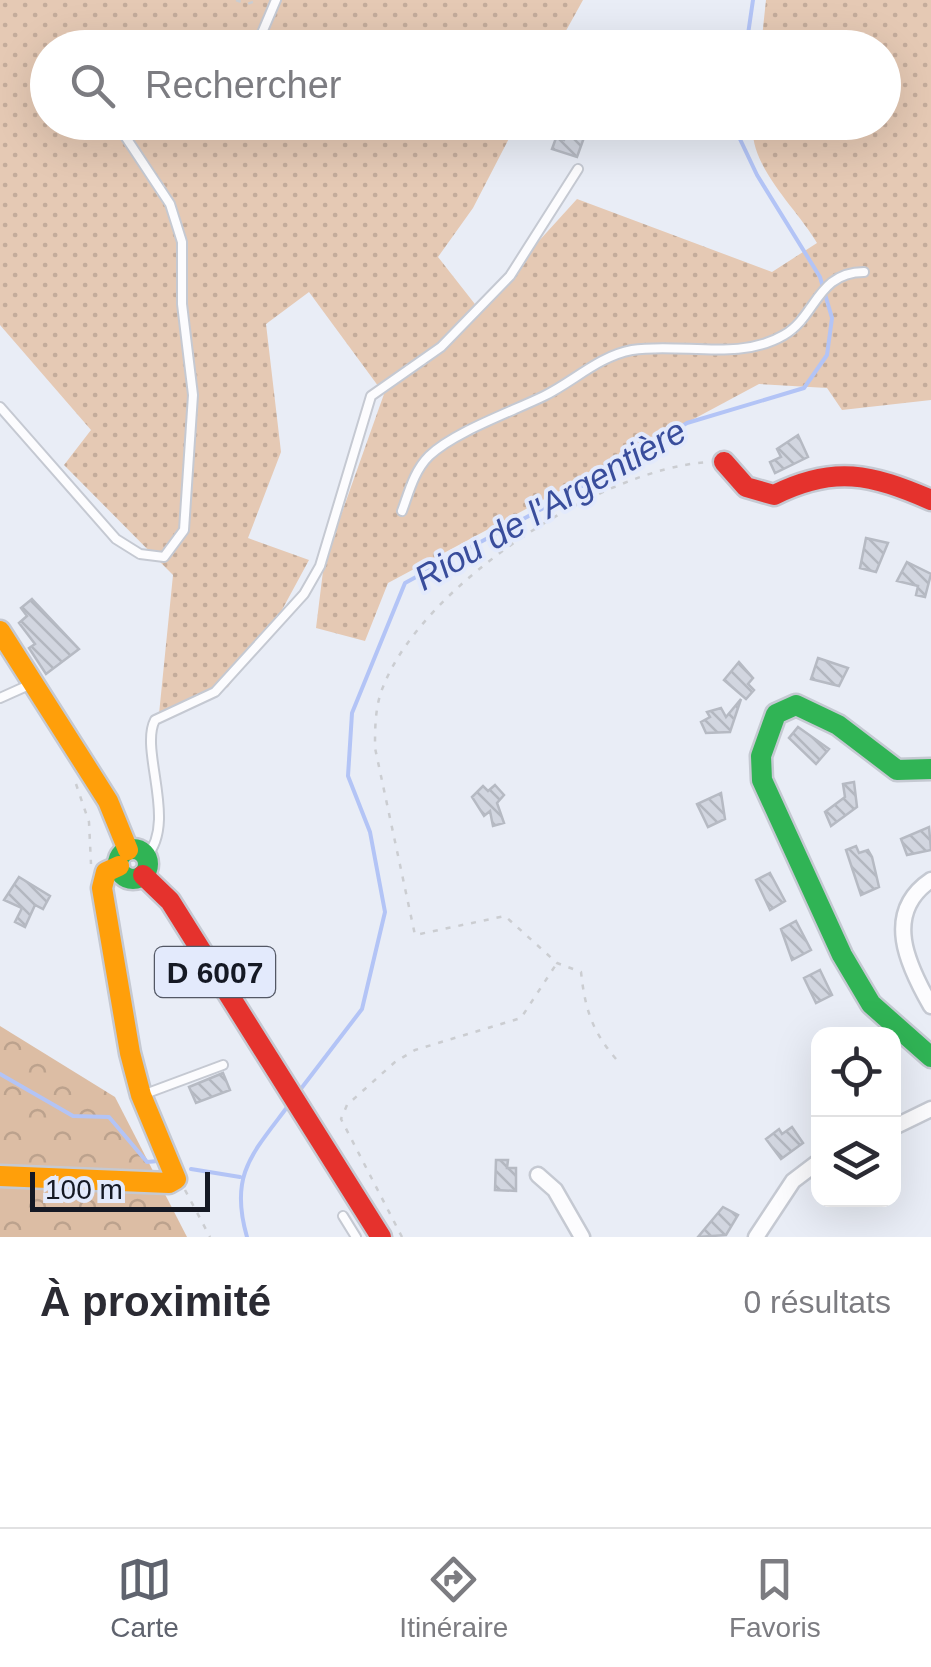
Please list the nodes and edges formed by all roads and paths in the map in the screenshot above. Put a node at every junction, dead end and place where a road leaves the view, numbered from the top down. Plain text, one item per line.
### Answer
1 (236, 0) edge
2 (258, 0) edge
3 (276, 0) edge
4 (263, 30) edge
5 (128, 140) edge
6 (578, 169) dead end
7 (864, 272) dead end
8 (0, 407) edge
9 (724, 462) joint
10 (931, 500) edge
11 (402, 511) dead end
12 (0, 631) edge
13 (33, 683) junction
14 (0, 698) edge
15 (931, 769) edge
16 (134, 862) junction
17 (931, 880) edge
18 (558, 963) junction
19 (931, 1006) edge
20 (931, 1056) edge
21 (616, 1059) dead end
22 (223, 1065) dead end
23 (141, 1095) junction
24 (931, 1109) edge
25 (901, 1124) edge
26 (811, 1167) edge
27 (538, 1175) dead end
28 (0, 1176) edge
29 (176, 1179) junction
30 (343, 1216) dead end
31 (210, 1237) edge
32 (356, 1237) edge
33 (381, 1237) edge
34 (402, 1237) edge
35 (582, 1237) edge
36 (756, 1237) edge

1 - 2 path
3 - 4 lane
5 - 8 lane
6 - 16 lane
7 - 11 lane
9 - 10 street
9 - 18 path
12 - 13 street, D 6007
13 - 14 lane
13 - 16 street, D 6007
15 - 20 street
16 - 23 street
16 - 33 street, D 6007
17 - 19 street
18 - 21 path
18 - 34 path
22 - 23 lane
23 - 29 street
24 - 25 street
26 - 36 street
27 - 35 street
28 - 29 street
29 - 31 path
30 - 32 lane

